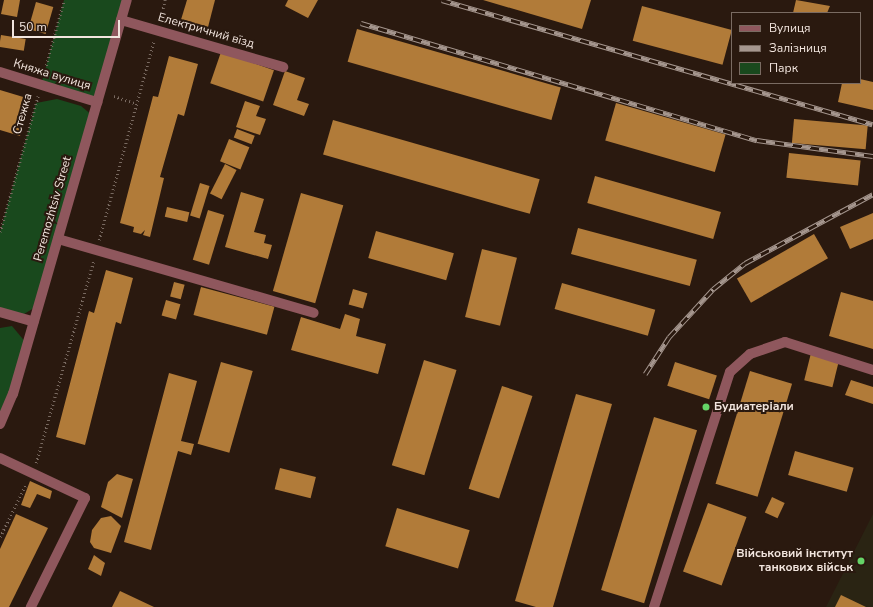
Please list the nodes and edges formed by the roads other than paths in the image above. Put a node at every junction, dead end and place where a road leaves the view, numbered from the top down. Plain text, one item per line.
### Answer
1 (127, 0) edge
2 (121, 20) junction
3 (283, 67) dead end
4 (0, 72) edge
5 (97, 102) junction
6 (58, 239) junction
7 (0, 312) edge
8 (314, 313) dead end
9 (34, 322) junction
10 (873, 370) edge
11 (0, 424) edge
12 (0, 458) edge
13 (31, 607) edge
14 (654, 607) edge

1 - 2 street, Peremozhtsiv Street
2 - 3 street, Електричний вїзд
2 - 5 street, Peremozhtsiv Street
4 - 5 street, Княжа вулиця
5 - 6 street, Peremozhtsiv Street
6 - 8 street
6 - 9 street, Peremozhtsiv Street
7 - 9 street
9 - 11 street, Peremozhtsiv Street
10 - 14 street
12 - 13 street

